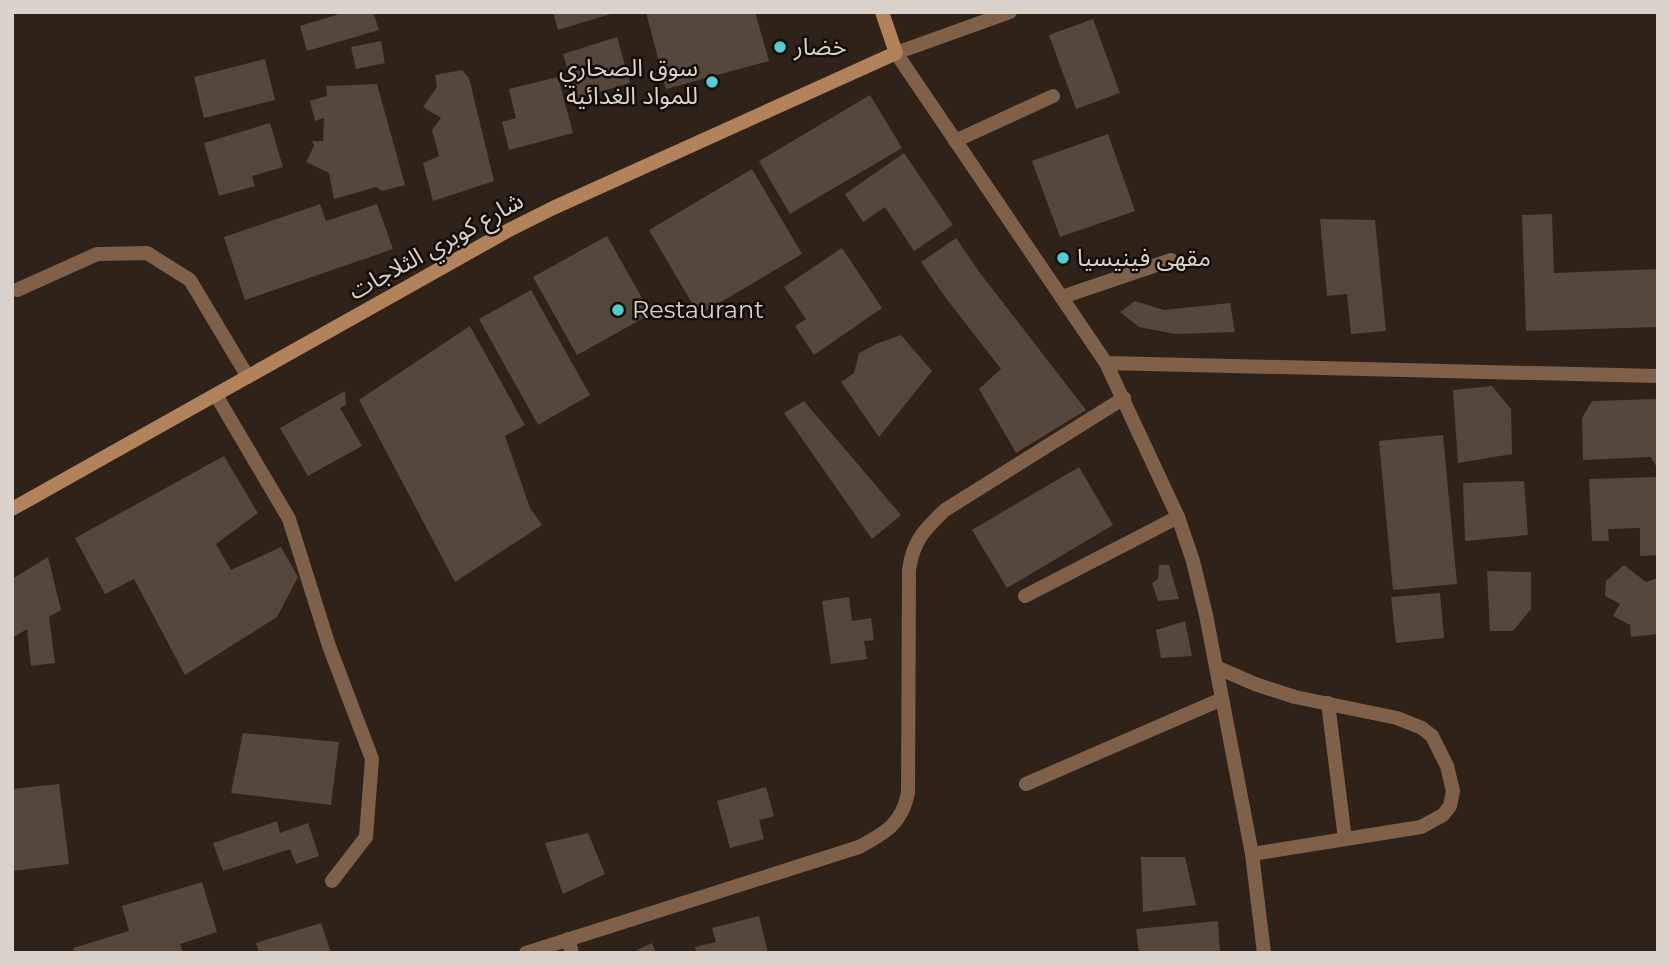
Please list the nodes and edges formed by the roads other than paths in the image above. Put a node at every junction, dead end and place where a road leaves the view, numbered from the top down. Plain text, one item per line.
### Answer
1 (882, 12) edge
2 (1010, 12) edge
3 (896, 53) junction
4 (1054, 96) dead end
5 (956, 141) junction
6 (1171, 260) dead end
7 (17, 290) dead end
8 (1062, 297) junction
9 (1106, 363) junction
10 (1658, 376) edge
11 (248, 377) junction
12 (216, 395) junction
13 (1124, 398) junction
14 (12, 509) edge
15 (1178, 517) junction
16 (1025, 596) dead end
17 (1216, 667) junction
18 (1222, 699) junction
19 (1328, 704) junction
20 (1026, 784) dead end
21 (1345, 839) junction
22 (1252, 854) junction
23 (332, 881) dead end
24 (570, 946) edge
25 (526, 953) edge
26 (1264, 953) edge

1 - 3 main road
2 - 3 street
3 - 5 street
3 - 11 main road, شارع كوبري الثلاجات
4 - 5 street
5 - 8 street
6 - 8 street
7 - 11 street
8 - 9 street
9 - 10 street
9 - 13 street
11 - 12 main road, شارع كوبري الثلاجات
12 - 14 main road, شارع كوبري الثلاجات
12 - 23 street
13 - 15 street
13 - 24 street
15 - 16 street
15 - 17 street
17 - 18 street
17 - 19 street
18 - 20 street
18 - 22 street
19 - 21 street
19 - 21 street
21 - 22 street
22 - 26 street
24 - 25 street

